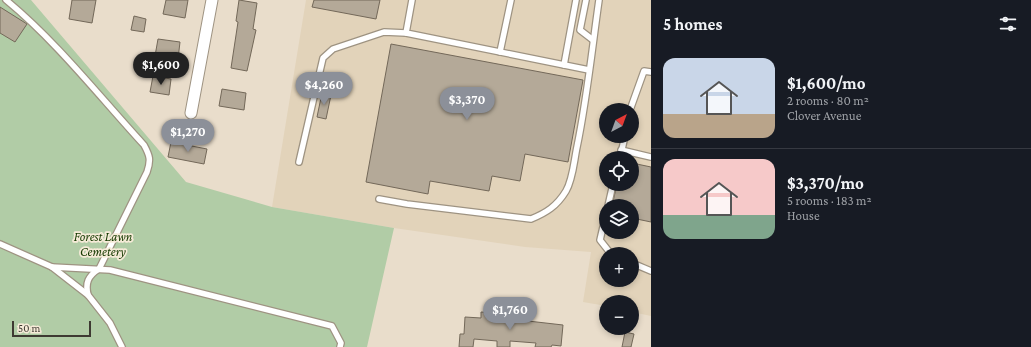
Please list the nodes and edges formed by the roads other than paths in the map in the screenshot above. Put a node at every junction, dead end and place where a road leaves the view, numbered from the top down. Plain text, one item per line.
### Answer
1 (6, 0) edge
2 (212, 0) edge
3 (412, 0) edge
4 (510, 0) edge
5 (576, 0) edge
6 (586, 0) edge
7 (599, 0) edge
8 (406, 33) junction
9 (594, 40) junction
10 (500, 52) junction
11 (564, 65) junction
12 (589, 70) junction
13 (651, 72) edge
14 (633, 103) edge
15 (191, 113) dead end
16 (624, 143) edge
17 (622, 150) joint
18 (651, 156) edge
19 (298, 162) dead end
20 (379, 199) dead end
21 (0, 244) edge
22 (639, 266) edge
23 (52, 267) junction
24 (99, 269) junction
25 (651, 271) edge
26 (88, 295) junction
27 (122, 347) edge
28 (340, 347) edge

1 - 24 lane
2 - 15 street
3 - 8 lane
4 - 10 lane
5 - 11 lane
6 - 9 lane
7 - 9 lane
8 - 10 lane
8 - 19 lane
9 - 12 lane
10 - 11 lane
11 - 12 lane
12 - 20 lane
13 - 14 lane
16 - 17 lane
17 - 18 lane
21 - 23 lane
22 - 25 lane
23 - 24 lane
23 - 26 lane
24 - 26 lane
24 - 28 lane
26 - 27 lane

